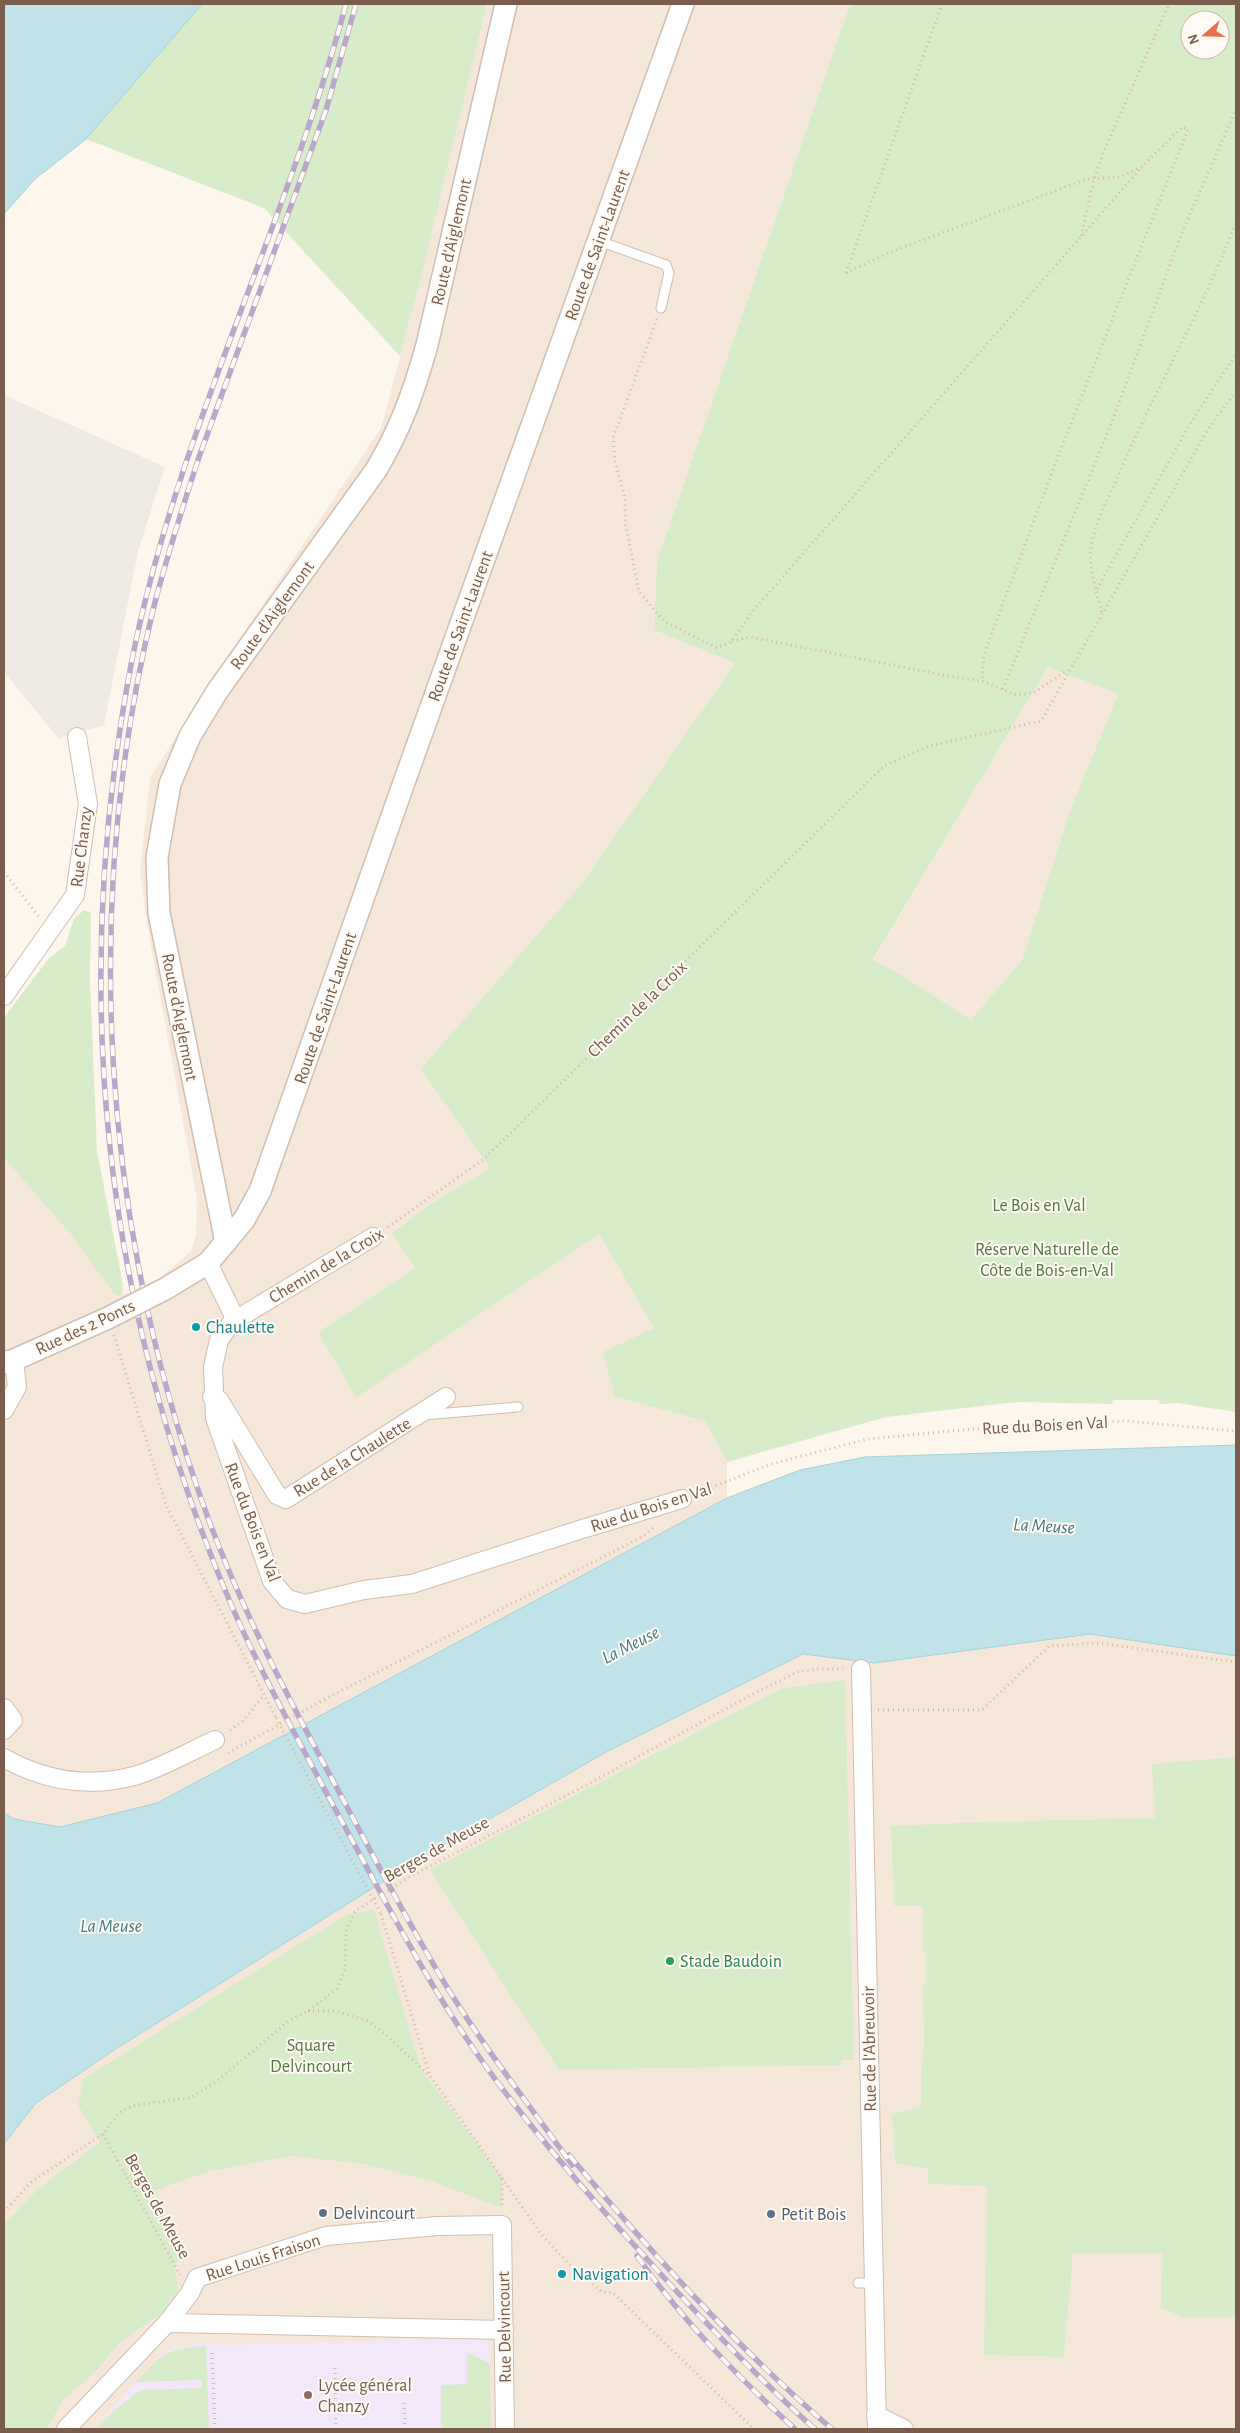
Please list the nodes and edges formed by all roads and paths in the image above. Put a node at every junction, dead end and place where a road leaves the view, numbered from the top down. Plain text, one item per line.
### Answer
1 (506, 4) edge
2 (683, 4) edge
3 (942, 4) edge
4 (1169, 4) edge
5 (1236, 109) edge
6 (1142, 167) junction
7 (1094, 178) junction
8 (1236, 222) edge
9 (1080, 237) junction
10 (598, 241) junction
11 (661, 308) joint
12 (1236, 354) edge
13 (1236, 391) edge
14 (1096, 590) junction
15 (1102, 613) junction
16 (731, 642) junction
17 (1072, 666) junction
18 (982, 680) junction
19 (1003, 689) junction
20 (77, 737) dead end
21 (4, 872) edge
22 (51, 932) junction
23 (4, 996) edge
24 (372, 1237) joint
25 (226, 1242) junction
26 (208, 1263) junction
27 (108, 1318) junction
28 (235, 1318) junction
29 (9, 1362) edge
30 (212, 1397) junction
31 (446, 1397) dead end
32 (518, 1407) dead end
33 (4, 1410) edge
34 (417, 1416) junction
35 (1236, 1431) edge
36 (682, 1499) joint
37 (657, 1525) dead end
38 (1236, 1662) edge
39 (862, 1670) joint
40 (264, 1695) junction
41 (4, 1708) edge
42 (862, 1710) junction
43 (4, 1730) edge
44 (218, 1748) junction
45 (4, 1758) edge
46 (308, 2012) junction
47 (430, 2076) junction
48 (103, 2134) junction
49 (502, 2178) junction
50 (4, 2212) edge
51 (502, 2225) junction
52 (190, 2293) junction
53 (167, 2323) junction
54 (504, 2330) junction
55 (212, 2353) dead end
56 (335, 2368) dead end
57 (404, 2403) dead end
58 (876, 2422) edge
59 (66, 2429) edge
60 (215, 2429) edge
61 (336, 2429) edge
62 (405, 2429) edge
63 (505, 2429) edge
64 (754, 2429) edge
65 (904, 2429) edge

1 - 25 street, Route d'Aiglemont
2 - 10 street, Route de Saint-Laurent
3 - 7 path
4 - 7 path
5 - 19 path
6 - 7 path
6 - 9 path
6 - 18 path
7 - 9 path
8 - 14 path
9 - 16 path
10 - 11 lane
10 - 25 street, Route de Saint-Laurent
11 - 16 path
12 - 14 path
13 - 15 path
14 - 15 path
15 - 17 path
16 - 18 path
17 - 19 path
17 - 24 path, Chemin de la Croix
18 - 19 path
20 - 22 street, Rue Chanzy
21 - 22 path
22 - 23 street, Rue Chanzy
24 - 28 street, Chemin de la Croix
25 - 26 street, Route de Saint-Laurent
26 - 27 street, Rue des 2 Ponts, bridge
26 - 28 street
27 - 29 street, Rue des 2 Ponts
27 - 40 path
28 - 30 street
29 - 33 street
30 - 34 street, Rue de la Chaulette
30 - 36 street, Rue du Bois en Val
31 - 34 street, Rue de la Chaulette
32 - 34 lane
35 - 36 path, Rue du Bois en Val
37 - 44 path
38 - 42 path
39 - 42 street, Rue de l'Abreuvoir
39 - 46 path, Berges de Meuse
40 - 44 path
40 - 47 path, bridge
41 - 43 street
42 - 58 street, Rue de l'Abreuvoir
44 - 45 street
46 - 47 path
46 - 48 path, Berges de Meuse
47 - 49 path
48 - 50 path, Berges de Meuse
48 - 52 path, Berges de Meuse
49 - 51 path
49 - 64 path
51 - 52 street, Rue Louis Fraison
51 - 54 street, Rue Delvincourt
52 - 53 street, Rue Louis Fraison
53 - 54 street
53 - 59 street, Rue Louis Fraison
54 - 63 street, Rue Delvincourt
55 - 60 path
56 - 61 path
57 - 62 path
58 - 65 street

